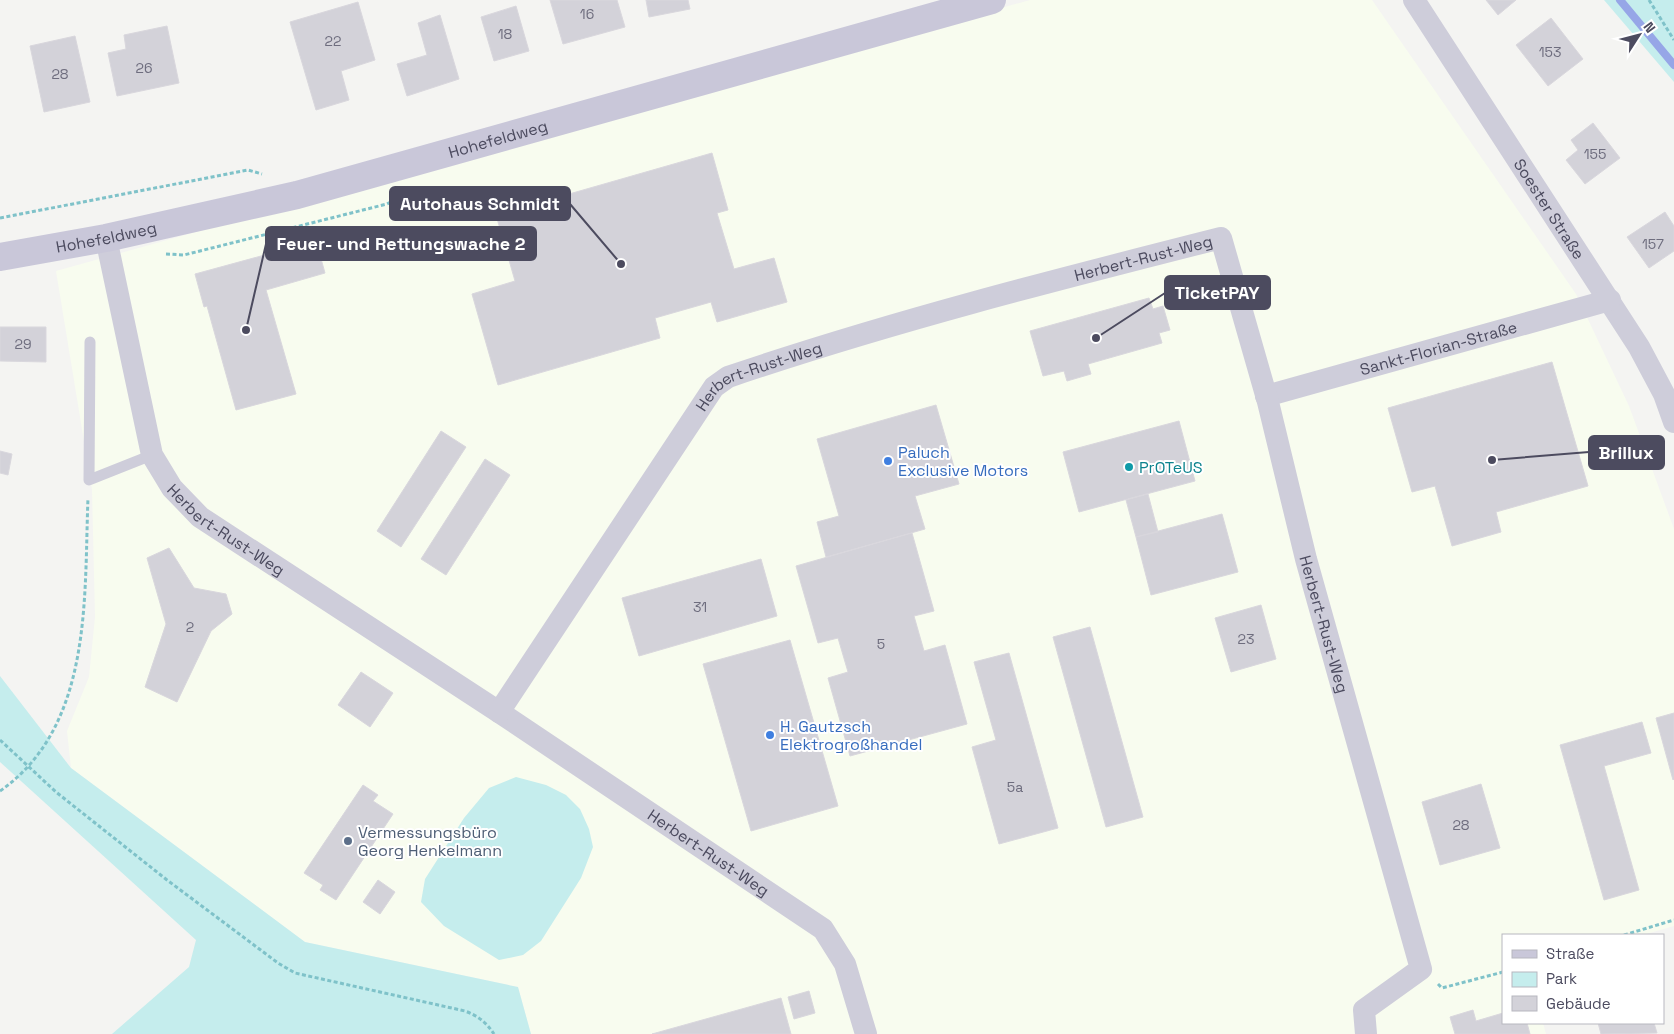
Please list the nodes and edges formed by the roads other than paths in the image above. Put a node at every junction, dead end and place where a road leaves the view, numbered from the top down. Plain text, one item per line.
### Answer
1 (992, 0) edge
2 (1414, 0) edge
3 (106, 238) junction
4 (0, 257) edge
5 (1610, 300) junction
6 (90, 342) dead end
7 (1266, 396) junction
8 (1674, 422) edge
9 (152, 455) junction
10 (499, 712) junction
11 (866, 1034) edge
12 (1366, 1034) edge

1 - 3 main road, Hohefeldweg
2 - 5 street, Soester Straße
3 - 4 main road, Hohefeldweg
3 - 9 street, Herbert-Rust-Weg
5 - 7 street, Sankt-Florian-Straße
5 - 8 street, Soester Straße
6 - 9 lane
7 - 10 street, Herbert-Rust-Weg
7 - 12 street, Herbert-Rust-Weg
9 - 10 street, Herbert-Rust-Weg
10 - 11 street, Herbert-Rust-Weg

